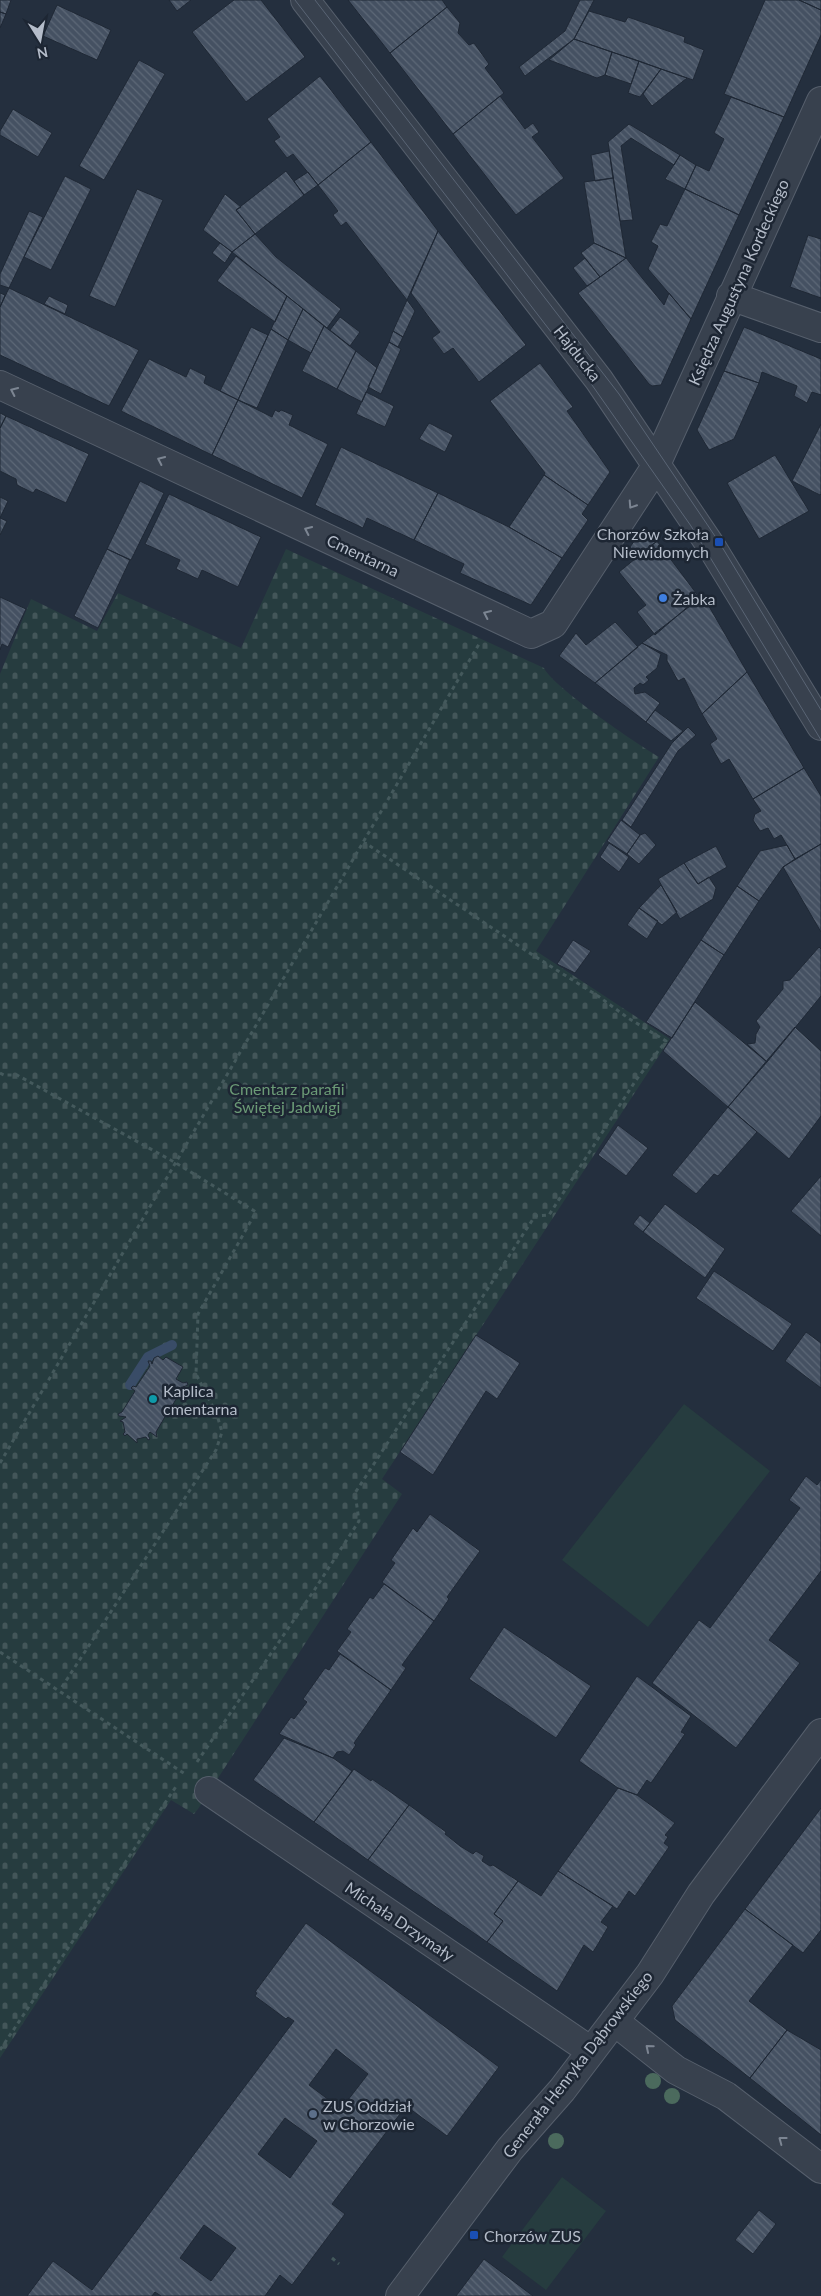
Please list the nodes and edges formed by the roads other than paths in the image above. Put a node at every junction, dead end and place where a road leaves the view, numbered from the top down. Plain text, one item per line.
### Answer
1 (305, 0) edge
2 (821, 101) edge
3 (731, 296) junction
4 (821, 328) edge
5 (0, 385) edge
6 (656, 463) junction
7 (821, 726) edge
8 (821, 1733) edge
9 (198, 1784) road end
10 (614, 2020) junction
11 (591, 2051) junction
12 (821, 2169) edge
13 (400, 2296) edge

1 - 6 street, Hajducka
2 - 3 street, Księdza Augustyna Kordeckiego
3 - 4 street
3 - 6 street, Księdza Augustyna Kordeckiego
6 -> 5 street, Cmentarna
6 - 7 street, Hajducka
8 - 10 street, Generała Henryka Dąbrowskiego
9 - 11 street, Michała Drzymały
10 - 11 street, Generała Henryka Dąbrowskiego
12 -> 10 street
11 - 13 street, Generała Henryka Dąbrowskiego

